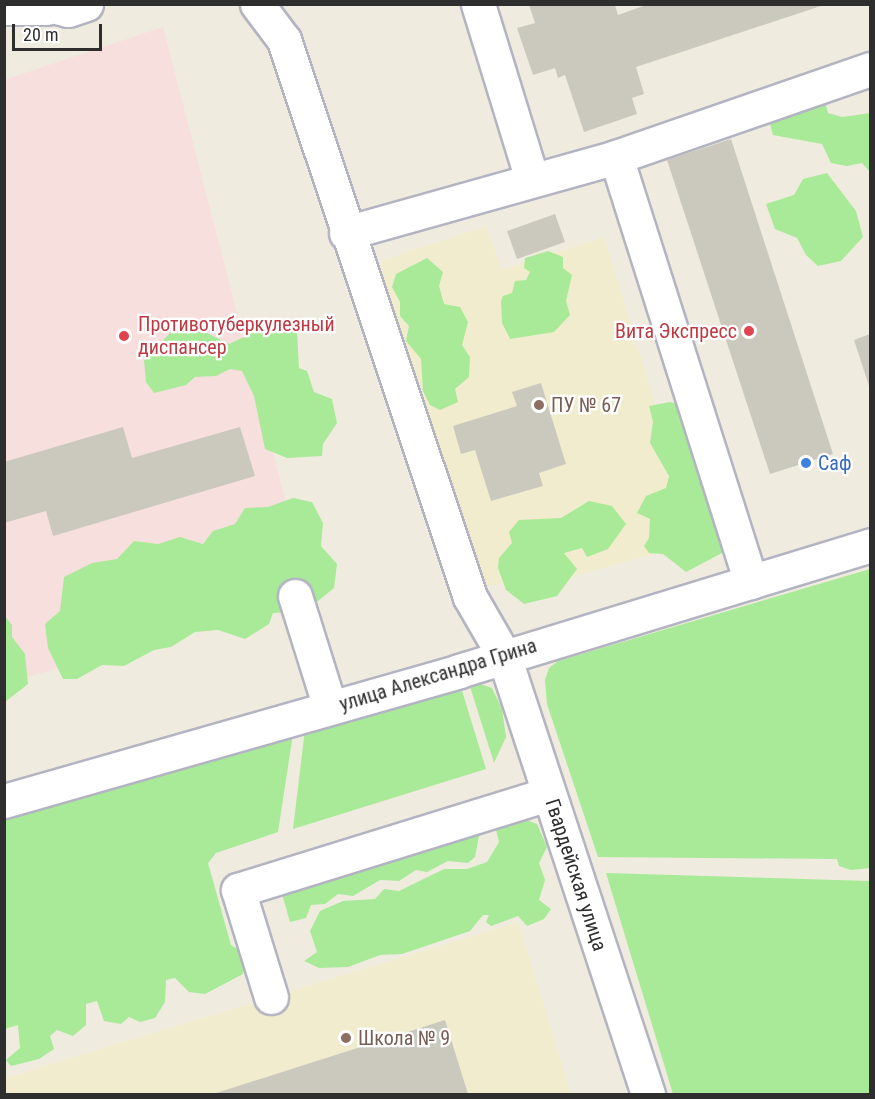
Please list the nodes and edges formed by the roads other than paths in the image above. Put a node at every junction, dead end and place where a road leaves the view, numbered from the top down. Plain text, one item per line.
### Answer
1 (86, 4) edge
2 (257, 4) edge
3 (478, 4) edge
4 (45, 6) edge
5 (4, 8) edge
6 (870, 69) edge
7 (616, 157) junction
8 (532, 180) junction
9 (346, 233) junction
10 (870, 545) edge
11 (751, 582) junction
12 (295, 596) dead end
13 (504, 656) junction
14 (330, 708) junction
15 (549, 794) junction
16 (4, 801) edge
17 (271, 997) dead end
18 (648, 1095) edge

1 - 4 street
2 - 9 street, Гвардейская улица
3 - 8 street
4 - 5 street
6 - 7 street
7 - 8 street
7 - 11 street
8 - 9 street
9 - 13 street, Гвардейская улица
10 - 11 street, улица Александра Грина
11 - 13 street, улица Александра Грина
12 - 14 street
13 - 14 street, улица Александра Грина
13 - 15 street, Гвардейская улица
14 - 16 street, улица Александра Грина
15 - 17 street
15 - 18 street, Гвардейская улица

